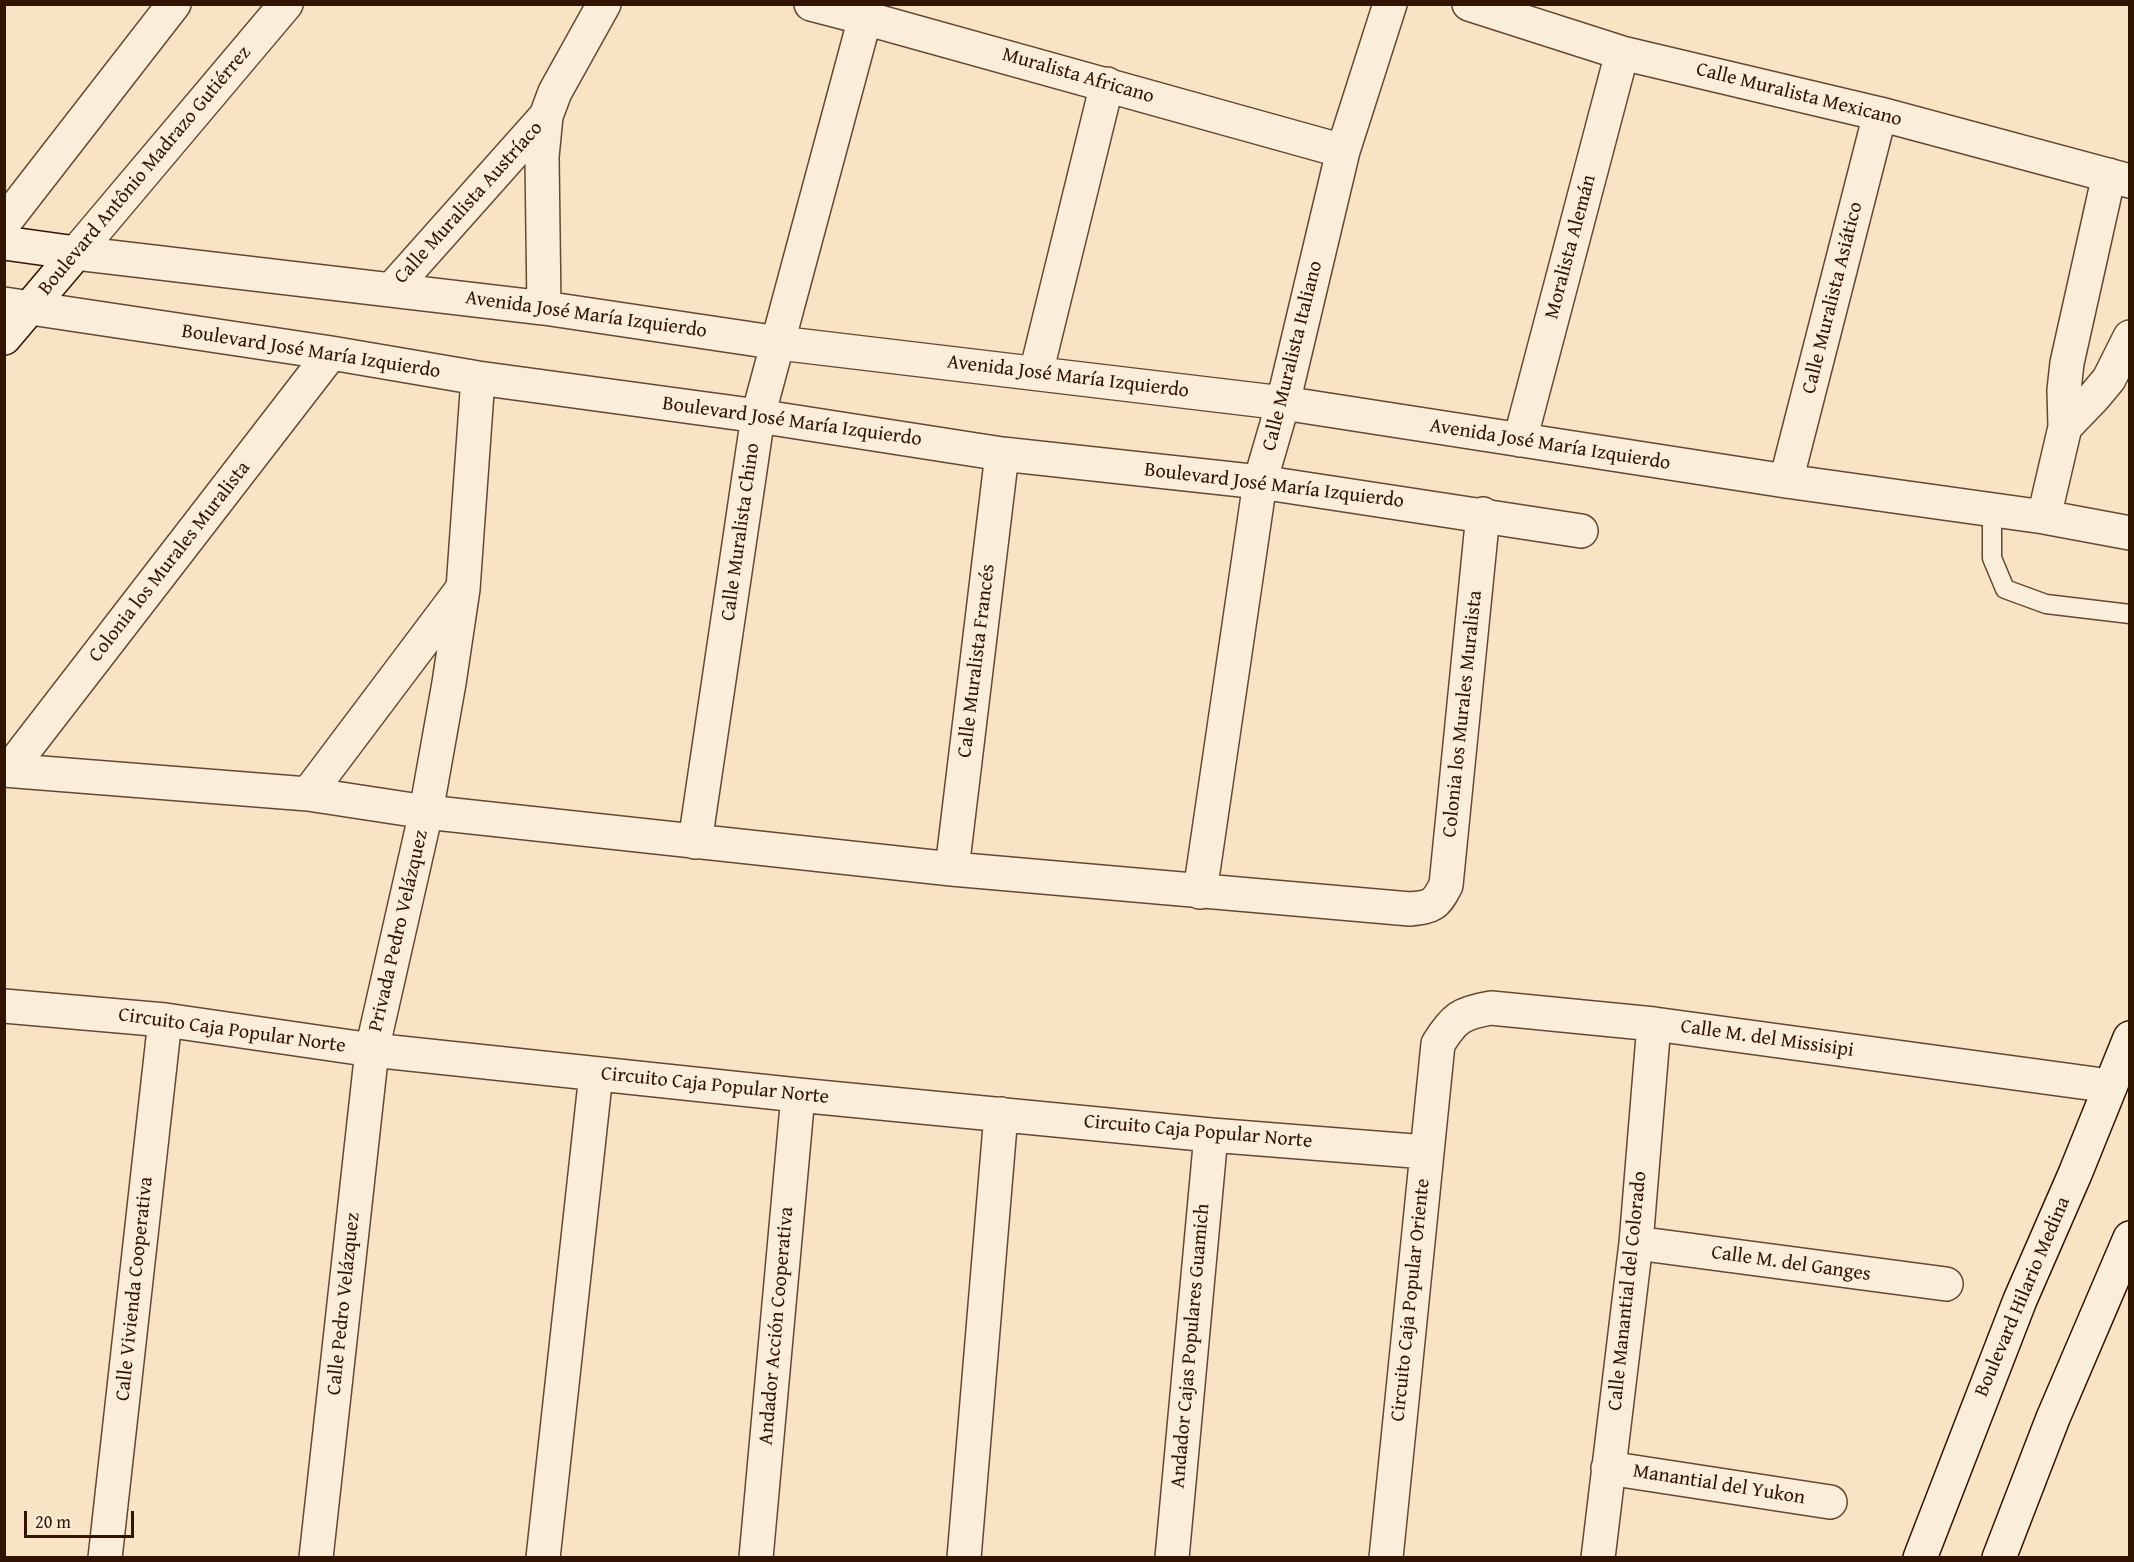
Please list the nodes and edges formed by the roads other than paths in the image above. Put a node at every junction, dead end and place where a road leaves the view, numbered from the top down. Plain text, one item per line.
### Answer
1 (174, 4) edge
2 (286, 4) edge
3 (604, 4) edge
4 (811, 4) edge
5 (1390, 4) edge
6 (1469, 4) edge
7 (865, 18) junction
8 (1622, 53) junction
9 (1107, 84) junction
10 (1880, 114) junction
11 (546, 117) junction
12 (1343, 151) junction
13 (2119, 178) edge
14 (4, 223) edge
15 (4, 243) edge
16 (76, 253) junction
17 (392, 289) junction
18 (17, 307) edge
19 (544, 308) junction
20 (2130, 337) edge
21 (4, 338) edge
22 (779, 343) junction
23 (331, 353) junction
24 (1036, 373) junction
25 (478, 378) junction
26 (1283, 404) junction
27 (758, 416) junction
28 (2065, 427) junction
29 (1520, 441) junction
30 (1002, 454) junction
31 (1786, 481) junction
32 (1260, 482) junction
33 (1992, 511) junction
34 (1483, 514) junction
35 (2044, 517) junction
36 (1581, 531) dead end
37 (2130, 532) edge
38 (463, 588) junction
39 (2130, 614) edge
40 (7, 770) edge
41 (308, 794) junction
42 (426, 812) junction
43 (696, 842) junction
44 (952, 869) junction
45 (1200, 892) junction
46 (4, 1006) edge
47 (165, 1020) junction
48 (1654, 1024) junction
49 (2130, 1038) edge
50 (1438, 1044) joint
51 (372, 1050) junction
52 (596, 1074) junction
53 (2110, 1086) junction
54 (798, 1095) junction
55 (1001, 1114) junction
56 (1211, 1135) junction
57 (1426, 1152) junction
58 (2130, 1238) edge
59 (1636, 1243) junction
60 (1946, 1284) dead end
61 (1608, 1468) junction
62 (1830, 1502) dead end
63 (105, 1557) edge
64 (316, 1557) edge
65 (543, 1557) edge
66 (756, 1557) edge
67 (964, 1557) edge
68 (1172, 1557) edge
69 (1386, 1557) edge
70 (1598, 1557) edge
71 (1920, 1557) edge
72 (1999, 1557) edge

1 - 14 street
2 - 16 street, Boulevard Antônio Madrazo Gutiérrez
3 - 11 street
4 - 7 street, Muralista Africano
5 - 12 street, Calle Muralista Italiano
6 - 8 street, Calle Muralista Mexicano
7 - 9 street, Muralista Africano
7 - 22 street, Calle Muralista Chino
8 - 10 street, Calle Muralista Mexicano
8 - 29 street, Moralista Alemán
9 - 12 street, Muralista Africano
9 - 24 street
10 - 13 street, Calle Muralista Mexicano
10 - 31 street, Calle Muralista Asiático
11 - 17 street, Calle Muralista Austríaco
11 - 19 street
12 - 26 street, Calle Muralista Italiano
13 - 28 street
15 - 16 street, Avenida José María Izquierdo
16 - 17 street, Avenida José María Izquierdo
16 - 18 street, Boulevard Antônio Madrazo Gutiérrez
17 - 19 street, Avenida José María Izquierdo
18 - 21 street, Boulevard Antônio Madrazo Gutiérrez
18 - 23 street, Boulevard José María Izquierdo
19 - 22 street, Avenida José María Izquierdo
20 - 28 street
22 - 24 street, Avenida José María Izquierdo
22 - 27 street, Calle Muralista Chino
23 - 25 street, Boulevard José María Izquierdo
23 - 40 street, Colonia los Murales Muralista
24 - 26 street, Avenida José María Izquierdo
25 - 27 street, Boulevard José María Izquierdo
25 - 38 street
26 - 29 street, Avenida José María Izquierdo
26 - 32 street, Calle Muralista Italiano
27 - 30 street, Boulevard José María Izquierdo
27 - 43 street, Calle Muralista Chino
28 - 35 street
29 - 31 street, Avenida José María Izquierdo
30 - 32 street, Boulevard José María Izquierdo
30 - 44 street, Calle Muralista Francés
31 - 33 street, Avenida José María Izquierdo
32 - 34 street, Boulevard José María Izquierdo
32 - 45 street, Calle Muralista Italiano
33 - 35 street, Avenida José María Izquierdo
33 - 39 lane
34 - 36 street, Boulevard José María Izquierdo
34 - 45 street, Colonia los Murales Muralista
35 - 37 street, Avenida José María Izquierdo
38 - 41 street
38 - 42 street
40 - 41 street
41 - 42 street
42 - 43 street
42 - 51 street, Privada Pedro Velázquez
43 - 44 street
44 - 45 street
46 - 47 street, Circuito Caja Popular Norte
47 - 51 street, Circuito Caja Popular Norte
47 - 63 street, Calle Vivienda Cooperativa
48 - 50 street, Calle M. del Missisipi
48 - 53 street, Calle M. del Missisipi
48 - 59 street, Calle Manantial del Colorado
49 - 53 street, Boulevard Hilario Medina
50 - 57 street, Circuito Caja Popular Oriente
51 - 52 street, Circuito Caja Popular Norte
51 - 64 street, Calle Pedro Velázquez
52 - 54 street, Circuito Caja Popular Norte
52 - 65 street
53 - 71 street, Boulevard Hilario Medina
54 - 55 street, Circuito Caja Popular Norte
54 - 66 street, Andador Acción Cooperativa
55 - 56 street, Circuito Caja Popular Norte
55 - 67 street
56 - 57 street, Circuito Caja Popular Norte
56 - 68 street, Andador Cajas Populares Guamich
57 - 69 street, Circuito Caja Popular Oriente
58 - 72 street
59 - 60 street, Calle M. del Ganges
59 - 61 street, Calle Manantial del Colorado
61 - 62 street, Manantial del Yukon
61 - 70 street, Calle Manantial del Colorado

